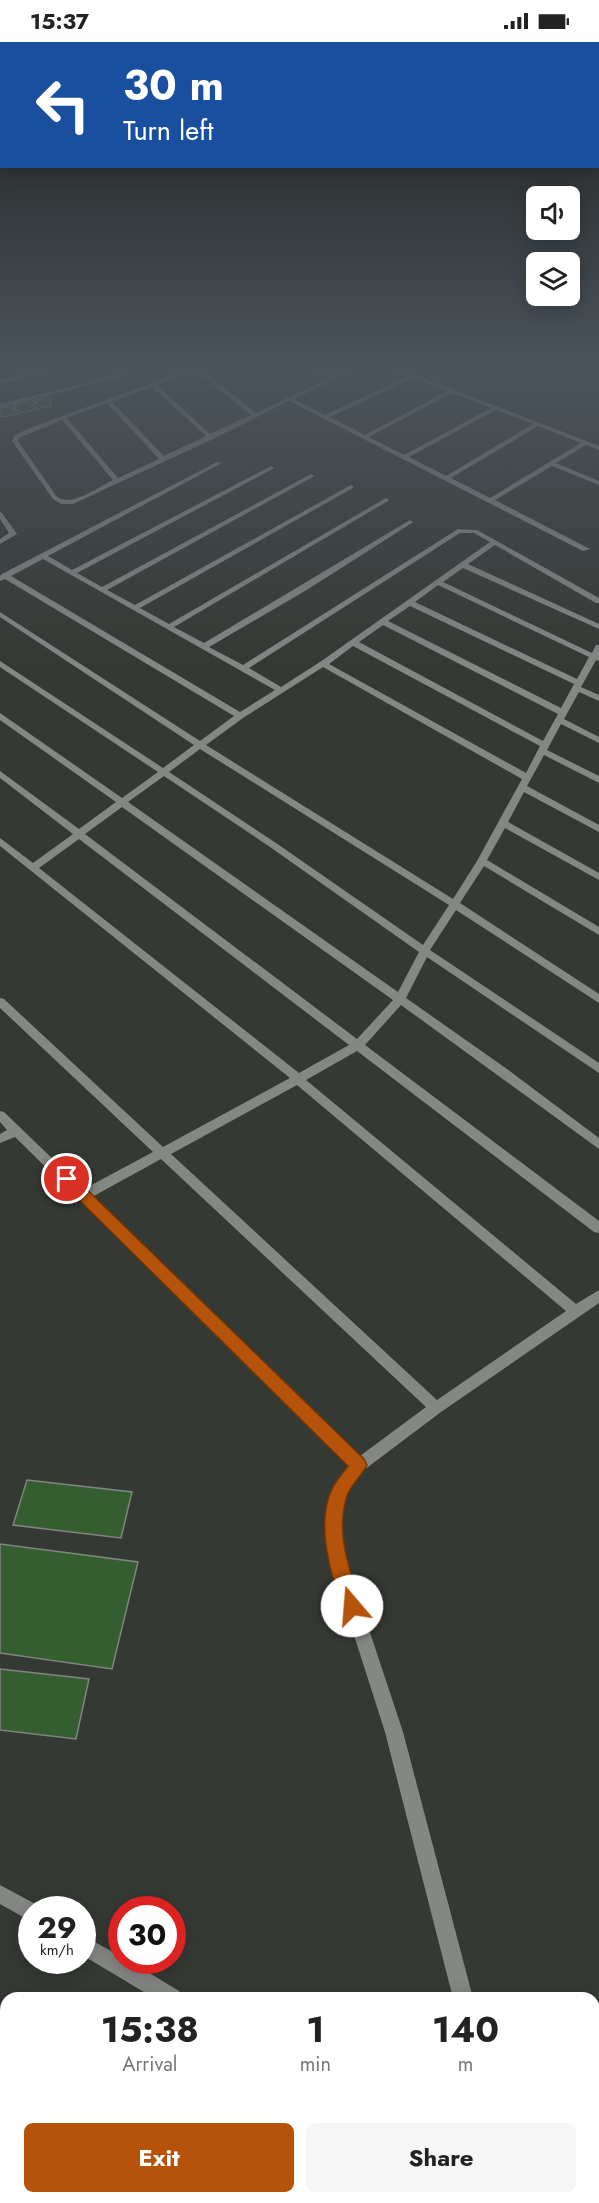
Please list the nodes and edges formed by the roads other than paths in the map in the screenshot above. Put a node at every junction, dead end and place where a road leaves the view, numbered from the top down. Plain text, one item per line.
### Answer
1 (32, 465) edge
2 (103, 465) edge
3 (153, 465) edge
4 (215, 465) edge
5 (420, 465) edge
6 (469, 465) edge
7 (547, 465) edge
8 (555, 465) edge
9 (271, 468) dead end
10 (311, 476) dead end
11 (447, 478) junction
12 (117, 481) junction
13 (599, 483) edge
14 (351, 487) dead end
15 (386, 500) dead end
16 (491, 501) junction
17 (0, 514) edge
18 (410, 522) dead end
19 (0, 542) edge
20 (493, 543) junction
21 (586, 549) dead end
22 (42, 556) junction
23 (461, 564) junction
24 (73, 572) junction
25 (3, 578) edge
26 (437, 582) junction
27 (104, 589) junction
28 (599, 601) edge
29 (408, 602) junction
30 (135, 608) junction
31 (0, 614) edge
32 (381, 621) junction
33 (169, 627) junction
34 (599, 627) edge
35 (352, 642) junction
36 (203, 647) junction
37 (597, 655) edge
38 (0, 663) edge
39 (323, 664) junction
40 (242, 669) junction
41 (578, 686) junction
42 (281, 690) junction
43 (599, 698) edge
44 (0, 716) edge
45 (240, 716) junction
46 (560, 716) junction
47 (599, 740) edge
48 (200, 745) junction
49 (544, 748) junction
50 (163, 772) junction
51 (0, 774) edge
52 (599, 780) edge
53 (526, 783) junction
54 (122, 803) junction
55 (504, 823) junction
56 (599, 829) edge
57 (79, 835) junction
58 (0, 841) edge
59 (482, 861) junction
60 (34, 867) junction
61 (599, 877) edge
62 (454, 904) junction
63 (599, 932) edge
64 (425, 950) junction
65 (599, 999) edge
66 (399, 1000) junction
67 (0, 1002) edge
68 (356, 1046) junction
69 (599, 1069) edge
70 (298, 1080) junction
71 (0, 1115) edge
72 (15, 1131) junction
73 (0, 1139) edge
74 (599, 1144) edge
75 (162, 1154) junction
76 (84, 1195) junction
77 (599, 1228) edge
78 (599, 1296) edge
79 (576, 1312) junction
80 (436, 1408) junction
81 (358, 1465) junction
82 (0, 1894) edge
83 (18, 1905) edge
84 (96, 1952) edge
85 (162, 1992) edge
86 (461, 1992) edge

1 - 12 street
2 - 12 street
3 - 12 street
4 - 22 street
5 - 11 street
6 - 11 street
7 - 16 street
8 - 13 street
9 - 24 street
10 - 27 street
11 - 16 street
14 - 30 street
15 - 33 street
16 - 21 street
17 - 19 street
18 - 36 street
20 - 23 street
20 - 28 street
20 - 40 street
22 - 24 street
22 - 25 street
23 - 26 street
23 - 34 street
24 - 27 street
25 - 45 street
26 - 29 street
26 - 37 street
27 - 30 street
29 - 32 street
29 - 41 street
30 - 33 street
31 - 48 street
32 - 35 street
32 - 46 street
33 - 36 street
35 - 39 street
35 - 49 street
36 - 40 street
37 - 41 street
38 - 50 street
39 - 42 street
39 - 53 street
40 - 42 street
41 - 43 street
41 - 46 street
42 - 45 street
44 - 54 street
45 - 48 street
46 - 47 street
46 - 49 street
48 - 50 street
48 - 62 street
49 - 52 street
49 - 53 street
50 - 54 street
50 - 64 street
51 - 57 street
53 - 55 street
53 - 56 street
54 - 57 street
54 - 66 street
55 - 59 street
55 - 61 street
57 - 60 street
57 - 68 street
58 - 60 street
59 - 62 street
59 - 63 street
60 - 70 street
62 - 64 street
62 - 65 street
64 - 66 street
64 - 69 street
66 - 68 street
66 - 74 street
67 - 75 street
68 - 70 street
68 - 77 street
70 - 75 street
70 - 79 street
71 - 72 street
72 - 73 street
72 - 76 street
75 - 76 street
75 - 80 street
76 - 81 street
78 - 79 street
79 - 80 street
80 - 81 street
81 - 86 street
82 - 83 street
84 - 85 street

